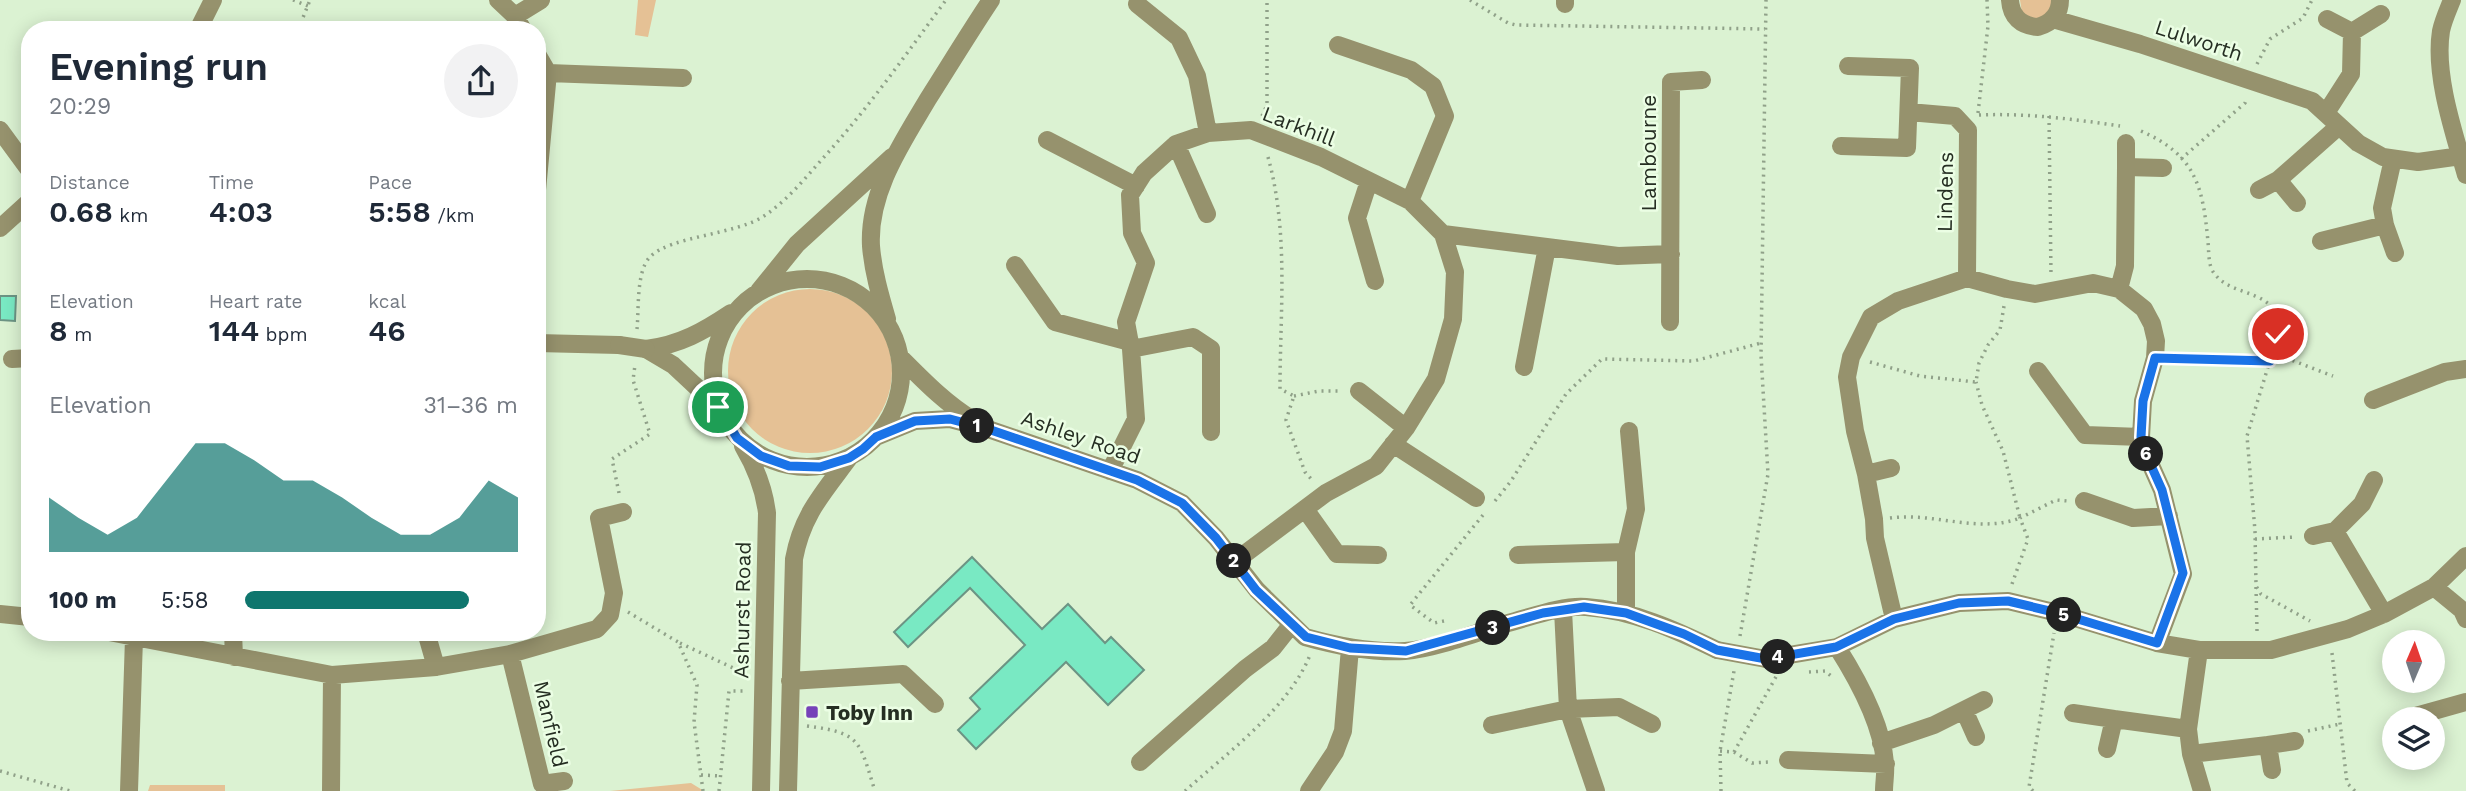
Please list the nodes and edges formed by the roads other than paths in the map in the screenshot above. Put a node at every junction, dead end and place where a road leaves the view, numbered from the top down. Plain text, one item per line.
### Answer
1 (213, 0) edge
2 (498, 0) edge
3 (541, 0) edge
4 (991, 0) edge
5 (2010, 0) edge
6 (2060, 0) edge
7 (2452, 0) edge
8 (1137, 4) dead end
9 (2381, 14) dead end
10 (2053, 19) junction
11 (2327, 19) dead end
12 (202, 21) edge
13 (517, 21) edge
14 (521, 21) edge
15 (2352, 32) junction
16 (1338, 45) dead end
17 (1848, 66) dead end
18 (546, 70) edge
19 (548, 73) junction
20 (683, 78) dead end
21 (1702, 80) dead end
22 (546, 94) edge
23 (1909, 112) junction
24 (2332, 120) junction
25 (0, 130) edge
26 (1208, 133) junction
27 (2128, 133) road end
28 (1048, 139) dead end
29 (1176, 144) junction
30 (1841, 146) dead end
31 (895, 155) junction
32 (2461, 156) junction
33 (21, 159) edge
34 (2393, 159) junction
35 (2126, 167) junction
36 (2163, 168) road end
37 (2466, 175) edge
38 (2278, 180) junction
39 (1369, 181) junction
40 (1136, 186) junction
41 (2259, 190) dead end
42 (1410, 201) junction
43 (2297, 203) dead end
44 (21, 209) edge
45 (1207, 214) dead end
46 (2385, 225) junction
47 (0, 228) edge
48 (1443, 234) junction
49 (2321, 241) dead end
50 (1547, 247) junction
51 (2395, 253) dead end
52 (1671, 254) junction
53 (1015, 265) dead end
54 (1967, 278) junction
55 (1375, 281) dead end
56 (2119, 289) junction
57 (757, 293) junction
58 (739, 308) junction
59 (1670, 322) dead end
60 (890, 329) junction
61 (546, 343) edge
62 (634, 346) junction
63 (1131, 346) junction
64 (900, 356) junction
65 (1524, 367) dead end
66 (2466, 369) edge
67 (2038, 371) dead end
68 (1359, 391) road end
69 (2373, 400) dead end
70 (718, 407) junction
71 (1406, 428) junction
72 (988, 429) junction
73 (1629, 431) dead end
74 (1211, 432) dead end
75 (876, 437) junction
76 (2141, 437) junction
77 (737, 438) junction
78 (1393, 444) junction
79 (849, 458) junction
80 (1891, 468) dead end
81 (1110, 471) junction
82 (1866, 474) junction
83 (2374, 480) dead end
84 (2084, 501) road end
85 (1481, 505) road end
86 (1305, 509) junction
87 (623, 512) road end
88 (2169, 516) junction
89 (2335, 531) junction
90 (2313, 536) road end
91 (1626, 552) junction
92 (1378, 555) dead end
93 (1518, 555) dead end
94 (2466, 556) edge
95 (1234, 562) junction
96 (2434, 587) junction
97 (1563, 610) junction
98 (1626, 613) junction
99 (0, 614) edge
100 (2384, 614) junction
101 (21, 616) edge
102 (1894, 619) junction
103 (2466, 619) edge
104 (1292, 624) junction
105 (134, 641) edge
106 (150, 641) edge
107 (233, 641) edge
108 (429, 641) edge
109 (2157, 643) junction
110 (1836, 647) junction
111 (1350, 648) junction
112 (2199, 650) junction
113 (510, 654) junction
114 (234, 657) junction
115 (436, 667) junction
116 (332, 674) junction
117 (790, 681) junction
118 (1984, 700) dead end
119 (2466, 702) edge
120 (935, 704) dead end
121 (1568, 709) junction
122 (2445, 709) edge
123 (1964, 710) junction
124 (2073, 713) dead end
125 (2114, 719) junction
126 (1652, 724) dead end
127 (1492, 725) dead end
128 (2188, 729) junction
129 (1976, 737) dead end
130 (2295, 741) road end
131 (1881, 743) junction
132 (2269, 745) junction
133 (2107, 749) dead end
134 (2191, 754) junction
135 (1788, 760) road end
136 (1140, 762) dead end
137 (1886, 764) junction
138 (2272, 770) dead end
139 (564, 782) dead end
140 (761, 787) edge
141 (788, 787) edge
142 (129, 791) edge
143 (331, 791) edge
144 (1309, 791) edge
145 (1596, 791) edge
146 (1884, 791) edge
147 (2202, 791) edge

1 - 12 street
2 - 13 street
3 - 14 street
4 - 31 street
5 - 10 street, Lulworth
6 - 10 street
7 - 32 street
8 - 26 street
9 - 15 street
10 - 24 street, Lulworth
11 - 15 street
15 - 24 street
16 - 42 street
17 - 23 street, Lindens
18 - 19 street
19 - 20 street
19 - 22 street
21 - 52 street, Lambourne
23 - 30 street, Lindens
23 - 54 street, Lindens
24 - 34 street, Lulworth
24 - 38 street
25 - 33 street
26 - 29 street, Larkhill
26 - 39 street, Larkhill
27 - 35 street
28 - 40 street
29 - 40 street, Larkhill
29 - 45 street
31 - 57 street
31 - 60 street
32 - 34 street, Lulworth
32 - 37 street
34 - 46 street
35 - 36 street
35 - 56 street
38 - 41 street
38 - 43 street
39 - 42 street, Larkhill
39 - 55 street
40 - 63 street
42 - 48 street, Larkhill
44 - 47 street
46 - 49 street
46 - 51 street
48 - 50 street
48 - 71 street, Larkhill
50 - 52 street
50 - 65 street
52 - 59 street, Lambourne
53 - 63 street
54 - 56 street
54 - 82 street
56 - 76 street
57 - 58 street
57 - 60 street
58 - 62 street
58 - 70 street
60 - 64 street
61 - 62 street
62 - 70 street
63 - 74 street
63 - 81 street
64 - 72 street, Ashley Road
64 - 75 street
66 - 69 street
67 - 76 street
68 - 71 street
70 - 77 street
71 - 78 street, Larkhill
72 - 75 street, Ashley Road
72 - 81 street, Ashley Road
73 - 91 street
75 - 79 street
76 - 88 street
77 - 79 street
77 - 140 street, Ashurst Road
78 - 85 street
78 - 86 street, Larkhill
79 - 117 street
80 - 82 street
81 - 95 street, Ashley Road
82 - 102 street
83 - 89 street
84 - 88 street
86 - 92 street
86 - 95 street, Larkhill
87 - 113 street
88 - 109 street
89 - 90 street
89 - 100 street
91 - 93 street
91 - 98 street
94 - 96 street, Ashley Road
95 - 104 street, Ashley Road
96 - 100 street, Ashley Road
96 - 103 street
97 - 98 street, Ashley Road
97 - 111 street, Ashley Road
97 - 121 street
98 - 110 street, Ashley Road, bridge
99 - 101 street
100 - 112 street, Ashley Road
102 - 109 street, Ashley Road
102 - 110 street, Ashley Road
104 - 111 street, Ashley Road
104 - 136 street
105 - 142 street
106 - 114 street
107 - 114 street
108 - 115 street
109 - 112 street, Ashley Road
110 - 131 street
111 - 144 street
112 - 128 street
113 - 115 street
113 - 139 street, Manfield
114 - 116 street
115 - 116 street
116 - 143 street
117 - 120 street
117 - 141 street
118 - 123 street
119 - 122 street
121 - 126 street
121 - 127 street
121 - 145 street
123 - 129 street
123 - 131 street
124 - 125 street
125 - 128 street
125 - 133 street
128 - 134 street
130 - 132 street
131 - 137 street
132 - 134 street
132 - 138 street
134 - 147 street
135 - 137 street
137 - 146 street

